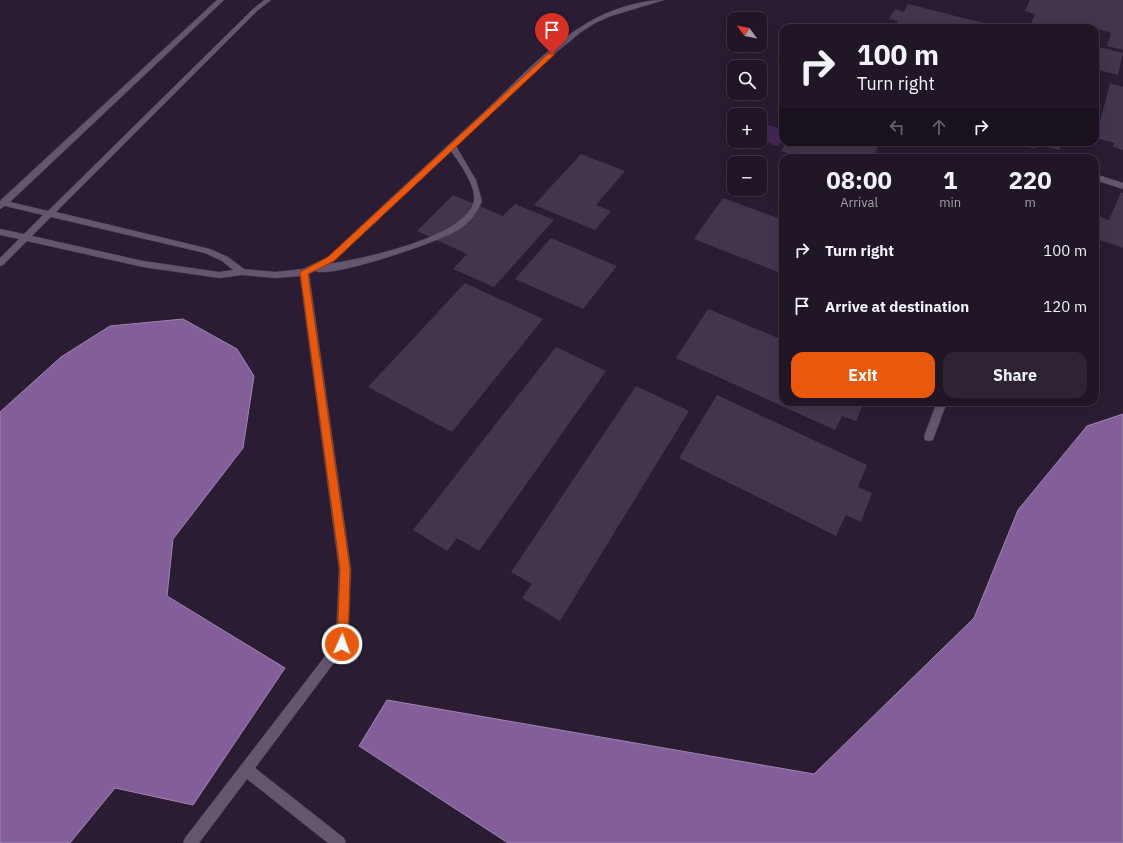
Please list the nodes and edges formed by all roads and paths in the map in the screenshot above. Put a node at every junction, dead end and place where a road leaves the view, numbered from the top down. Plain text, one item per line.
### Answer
1 (221, 0) edge
2 (268, 0) edge
3 (661, 0) edge
4 (452, 146) junction
5 (1099, 178) edge
6 (1123, 186) edge
7 (2, 205) edge
8 (50, 213) junction
9 (0, 232) edge
10 (25, 238) junction
11 (0, 263) edge
12 (307, 271) junction
13 (242, 272) junction
14 (941, 406) edge
15 (929, 437) dead end
16 (246, 769) junction
17 (190, 843) edge
18 (339, 843) edge

1 - 7 street
2 - 8 street
3 - 4 street
4 - 12 street
4 - 12 street
5 - 6 street
7 - 8 street
8 - 10 street
8 - 13 street
9 - 10 street
10 - 11 street
10 - 13 street
12 - 13 street
12 - 16 street
14 - 15 street
16 - 17 street
16 - 18 street

